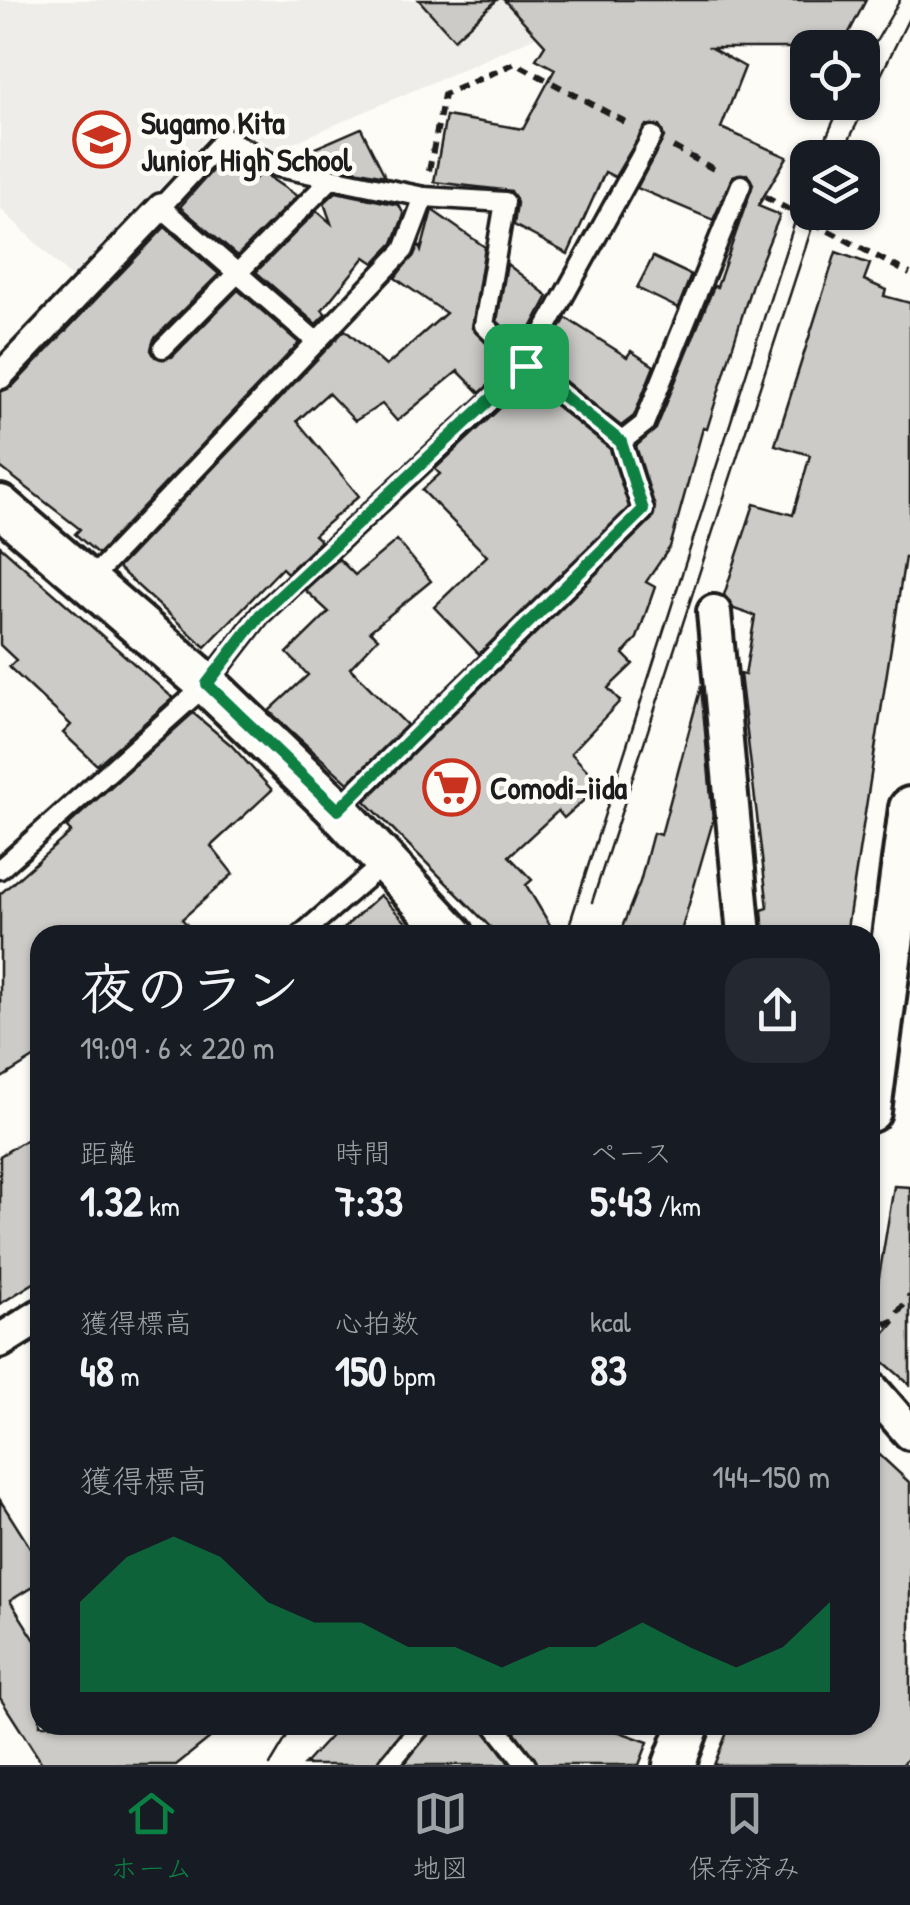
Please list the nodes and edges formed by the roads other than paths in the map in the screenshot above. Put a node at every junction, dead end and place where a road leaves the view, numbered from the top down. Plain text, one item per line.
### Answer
1 (652, 136) dead end
2 (331, 179) junction
3 (741, 184) dead end
4 (424, 197) junction
5 (161, 206) junction
6 (234, 273) junction
7 (317, 342) junction
8 (163, 348) dead end
9 (526, 366) junction
10 (0, 376) edge
11 (621, 442) junction
12 (0, 506) edge
13 (88, 582) junction
14 (714, 612) dead end
15 (207, 684) junction
16 (338, 810) junction
17 (910, 811) edge
18 (386, 862) junction
19 (0, 870) edge
20 (313, 925) edge
21 (443, 925) edge
22 (743, 925) edge
23 (880, 1036) edge
24 (30, 1322) edge
25 (0, 1341) edge
26 (880, 1397) edge
27 (906, 1419) edge
28 (414, 1735) edge
29 (502, 1735) edge
30 (685, 1735) edge
31 (388, 1765) edge
32 (526, 1765) edge
33 (674, 1765) edge

1 - 9 lane
2 - 4 lane
2 - 5 lane
2 - 6 lane
3 - 11 lane
4 - 7 lane
4 - 9 lane
5 - 6 lane
5 - 10 street
6 - 7 lane
6 - 8 lane
7 - 13 lane
9 - 11 lane
9 - 15 lane
11 - 16 lane
12 - 13 street
13 - 15 street
14 - 22 street
15 - 16 street
15 - 19 lane
16 - 18 street
17 - 23 street
18 - 20 lane
18 - 21 street
24 - 25 street
26 - 27 street
28 - 31 lane
29 - 32 lane
30 - 33 street

